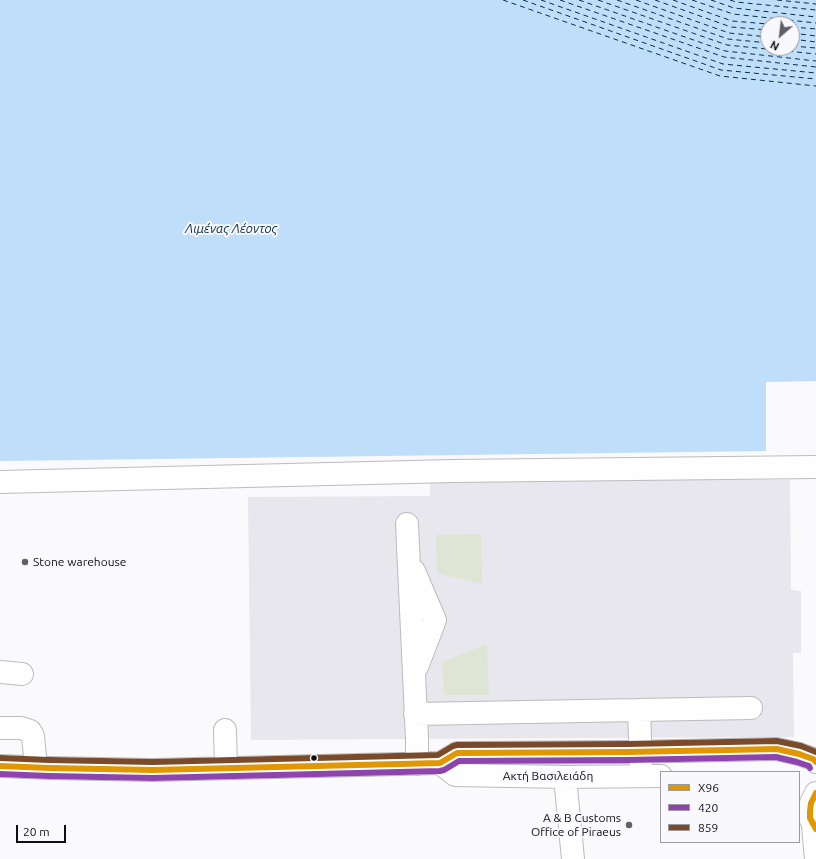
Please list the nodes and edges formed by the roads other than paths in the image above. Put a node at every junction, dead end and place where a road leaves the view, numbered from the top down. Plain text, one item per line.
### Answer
1 (816, 466) edge
2 (0, 482) edge
3 (406, 524) dead end
4 (0, 672) edge
5 (22, 674) dead end
6 (751, 708) dead end
7 (639, 710) junction
8 (415, 714) junction
9 (0, 728) edge
10 (225, 730) dead end
11 (777, 749) junction
12 (816, 750) edge
13 (640, 752) junction
14 (816, 762) edge
15 (440, 763) junction
16 (417, 764) junction
17 (0, 766) edge
18 (36, 767) junction
19 (226, 768) junction
20 (651, 776) edge
21 (565, 777) junction
22 (809, 796) edge
23 (815, 828) edge
24 (573, 859) edge
25 (816, 859) edge

1 - 2 street
3 - 8 street
4 - 5 street
6 - 7 street
7 - 8 street
7 - 13 street
8 - 16 street
9 - 18 street
10 - 19 street
11 - 12 street
11 - 13 street, Ακτή Βασιλειάδη
11 - 14 street, Ακτή Βασιλειάδη
13 - 15 street, Ακτή Βασιλειάδη
13 - 20 street
15 - 16 street, Ακτή Βασιλειάδη
15 - 21 street, Ακτή Βασιλειάδη
16 - 19 street, Ακτή Βασιλειάδη
17 - 18 street, Ακτή Βασιλειάδη
18 - 19 street, Ακτή Βασιλειάδη
20 - 21 street, Ακτή Βασιλειάδη
21 - 24 street
22 - 23 street
23 - 25 street

